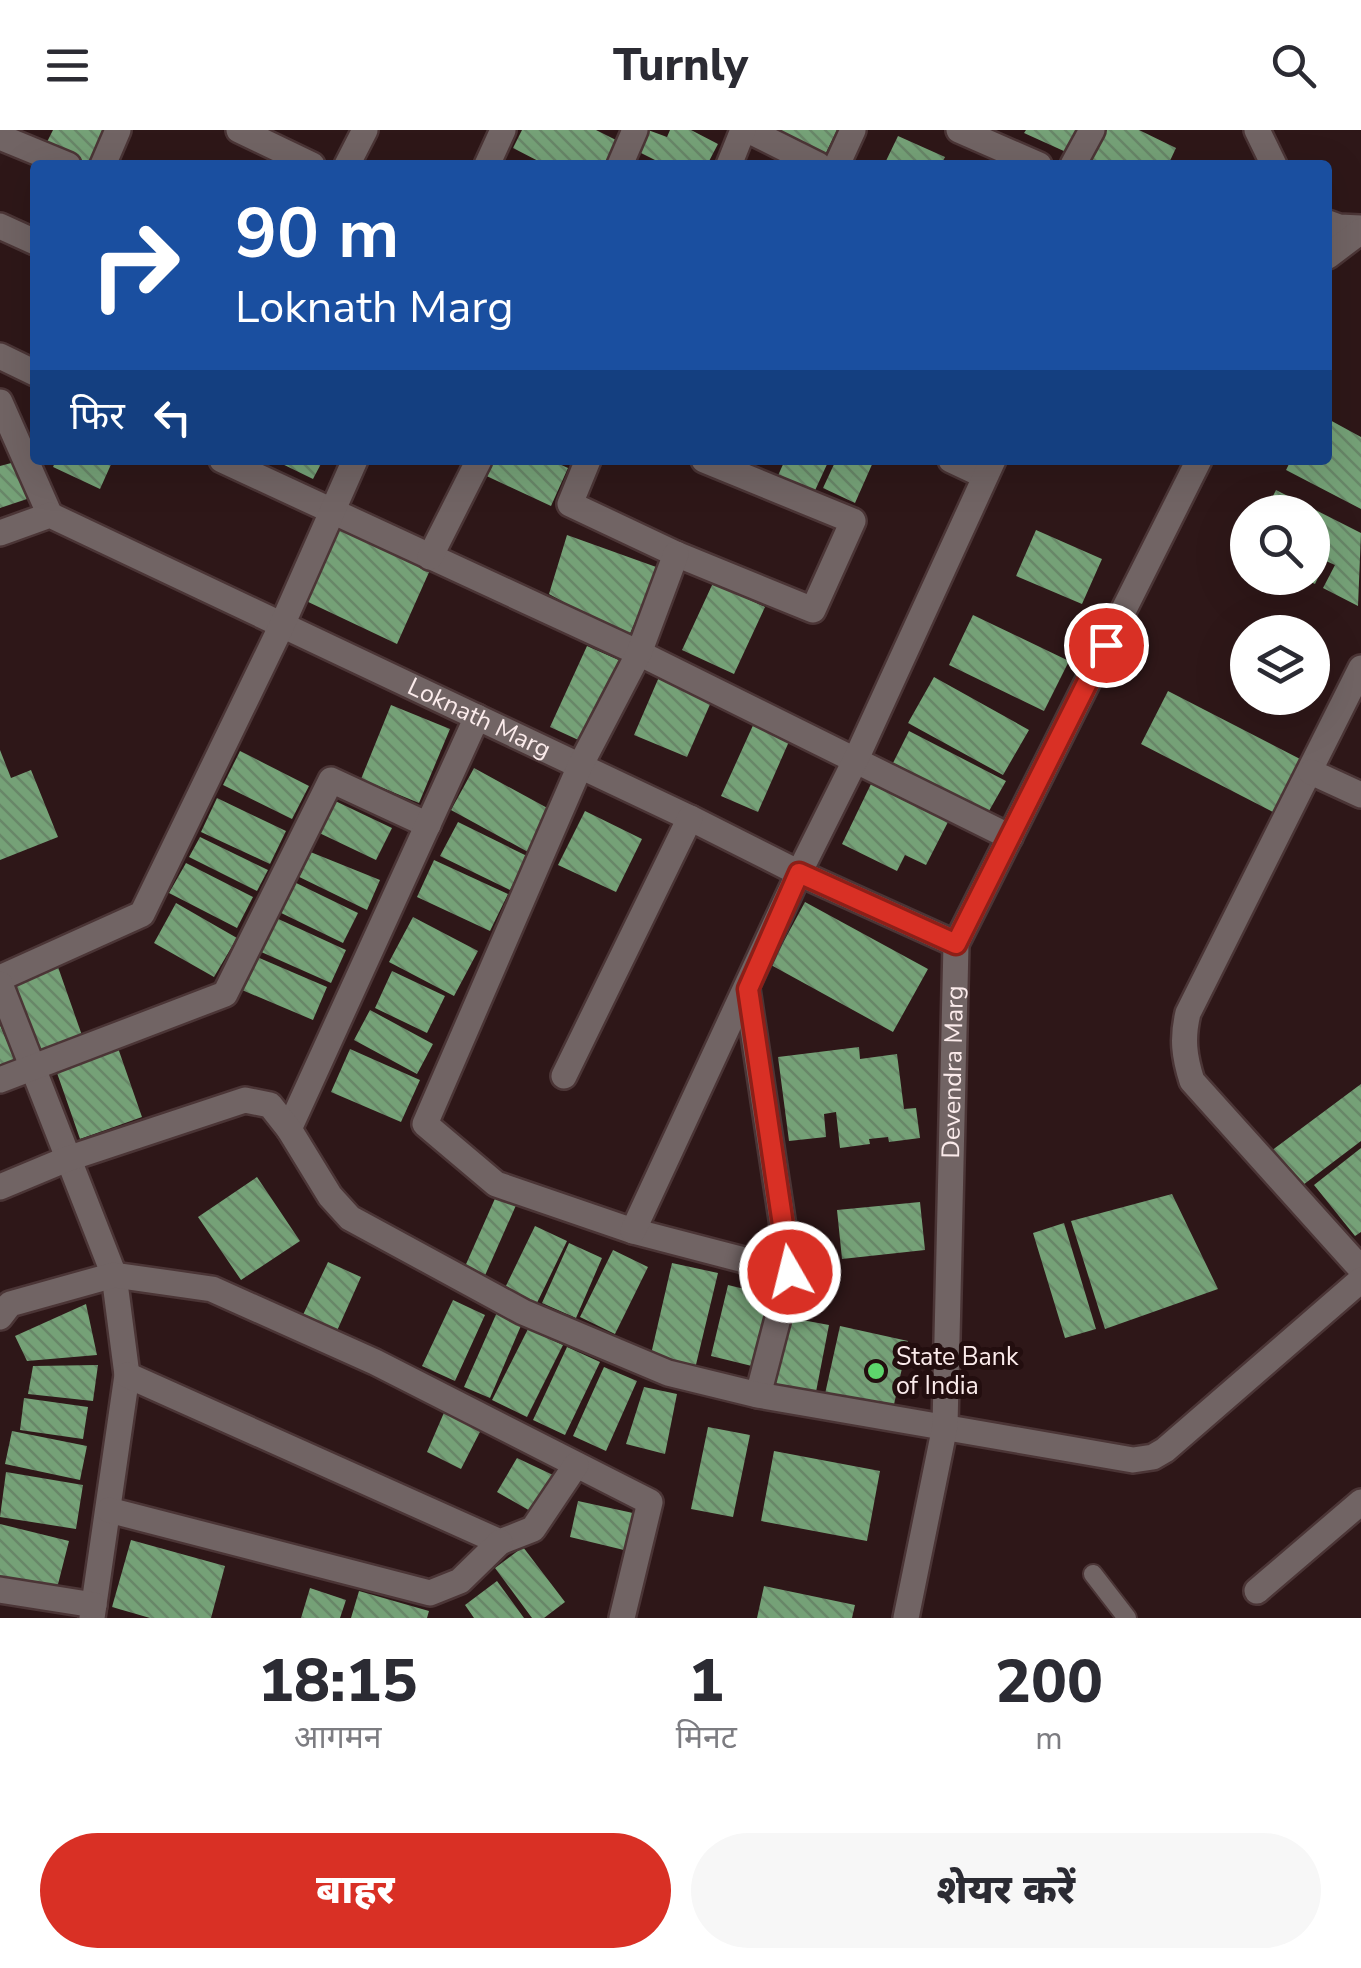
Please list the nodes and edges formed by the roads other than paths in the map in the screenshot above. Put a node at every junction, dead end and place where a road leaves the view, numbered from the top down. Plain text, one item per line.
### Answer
1 (118, 130) edge
2 (239, 130) edge
3 (365, 130) edge
4 (503, 130) edge
5 (635, 130) edge
6 (746, 130) edge
7 (854, 130) edge
8 (959, 130) edge
9 (1092, 130) edge
10 (1258, 130) edge
11 (1278, 130) edge
12 (0, 138) edge
13 (55, 160) edge
14 (104, 160) edge
15 (302, 160) edge
16 (350, 160) edge
17 (489, 160) edge
18 (622, 160) edge
19 (731, 160) edge
20 (808, 160) edge
21 (839, 160) edge
22 (1027, 160) edge
23 (1076, 160) edge
24 (1273, 160) edge
25 (1276, 160) edge
26 (1332, 224) edge
27 (0, 226) edge
28 (1361, 229) edge
29 (30, 240) edge
30 (1332, 253) edge
31 (0, 356) edge
32 (30, 370) edge
33 (0, 402) edge
34 (233, 465) edge
35 (353, 465) edge
36 (477, 465) edge
37 (586, 465) edge
38 (716, 465) edge
39 (1196, 465) edge
40 (989, 468) edge
41 (332, 511) junction
42 (50, 515) junction
43 (0, 533) edge
44 (676, 554) junction
45 (430, 557) junction
46 (282, 625) junction
47 (639, 653) junction
48 (1361, 668) edge
49 (477, 718) junction
50 (856, 760) junction
51 (580, 766) junction
52 (1311, 772) junction
53 (1361, 795) edge
54 (690, 818) junction
55 (428, 825) junction
56 (1010, 837) junction
57 (799, 873) junction
58 (956, 944) junction
59 (0, 981) edge
60 (748, 989) junction
61 (32, 1069) junction
62 (564, 1076) dead end
63 (0, 1080) edge
64 (289, 1129) junction
65 (67, 1159) junction
66 (0, 1187) edge
67 (633, 1231) junction
68 (1361, 1269) edge
69 (790, 1272) junction
70 (114, 1275) junction
71 (1361, 1280) edge
72 (0, 1317) edge
73 (127, 1376) junction
74 (758, 1395) junction
75 (945, 1426) junction
76 (576, 1465) junction
77 (1361, 1502) edge
78 (108, 1510) junction
79 (500, 1542) junction
80 (1093, 1574) dead end
81 (0, 1590) edge
82 (1257, 1591) dead end
83 (624, 1610) edge
84 (95, 1614) edge
85 (604, 1618) edge
86 (906, 1618) edge
87 (1126, 1618) edge

1 - 14 street
2 - 15 street
3 - 16 street
4 - 17 street
5 - 18 street
6 - 19 street
6 - 20 street
7 - 21 street
8 - 22 street
9 - 23 street
10 - 24 street
11 - 25 street
12 - 13 street
26 - 28 street
27 - 29 street
28 - 30 street
31 - 32 street
33 - 42 street
34 - 41 street
35 - 41 street
36 - 45 street
37 - 44 street
38 - 44 street
39 - 56 street, Devendra Marg
40 - 50 street
41 - 45 street
41 - 46 street
42 - 43 street
42 - 46 street, Loknath Marg
44 - 47 street
45 - 47 street
46 - 49 street, Loknath Marg
46 - 59 street
47 - 50 street
47 - 51 street
48 - 52 street
49 - 51 street, Loknath Marg
49 - 55 street
50 - 56 street
50 - 57 street
51 - 54 street, Loknath Marg
51 - 67 street
52 - 53 street
52 - 68 street
54 - 57 street, Loknath Marg
54 - 62 street
55 - 61 street
55 - 64 street
56 - 58 street, Devendra Marg
57 - 58 street, Loknath Marg
57 - 60 street
58 - 75 street, Devendra Marg
59 - 61 street
60 - 67 street
60 - 69 street
61 - 63 street
61 - 65 street
64 - 65 street
64 - 74 street
65 - 66 street
65 - 70 street
67 - 69 street
69 - 74 street
70 - 72 street
70 - 73 street
70 - 76 street
71 - 75 street
73 - 78 street
73 - 79 street
74 - 75 street
75 - 86 street, Devendra Marg
76 - 79 street
76 - 83 street
77 - 82 street
78 - 79 street
78 - 84 street
80 - 87 lane
81 - 84 street
83 - 85 street

